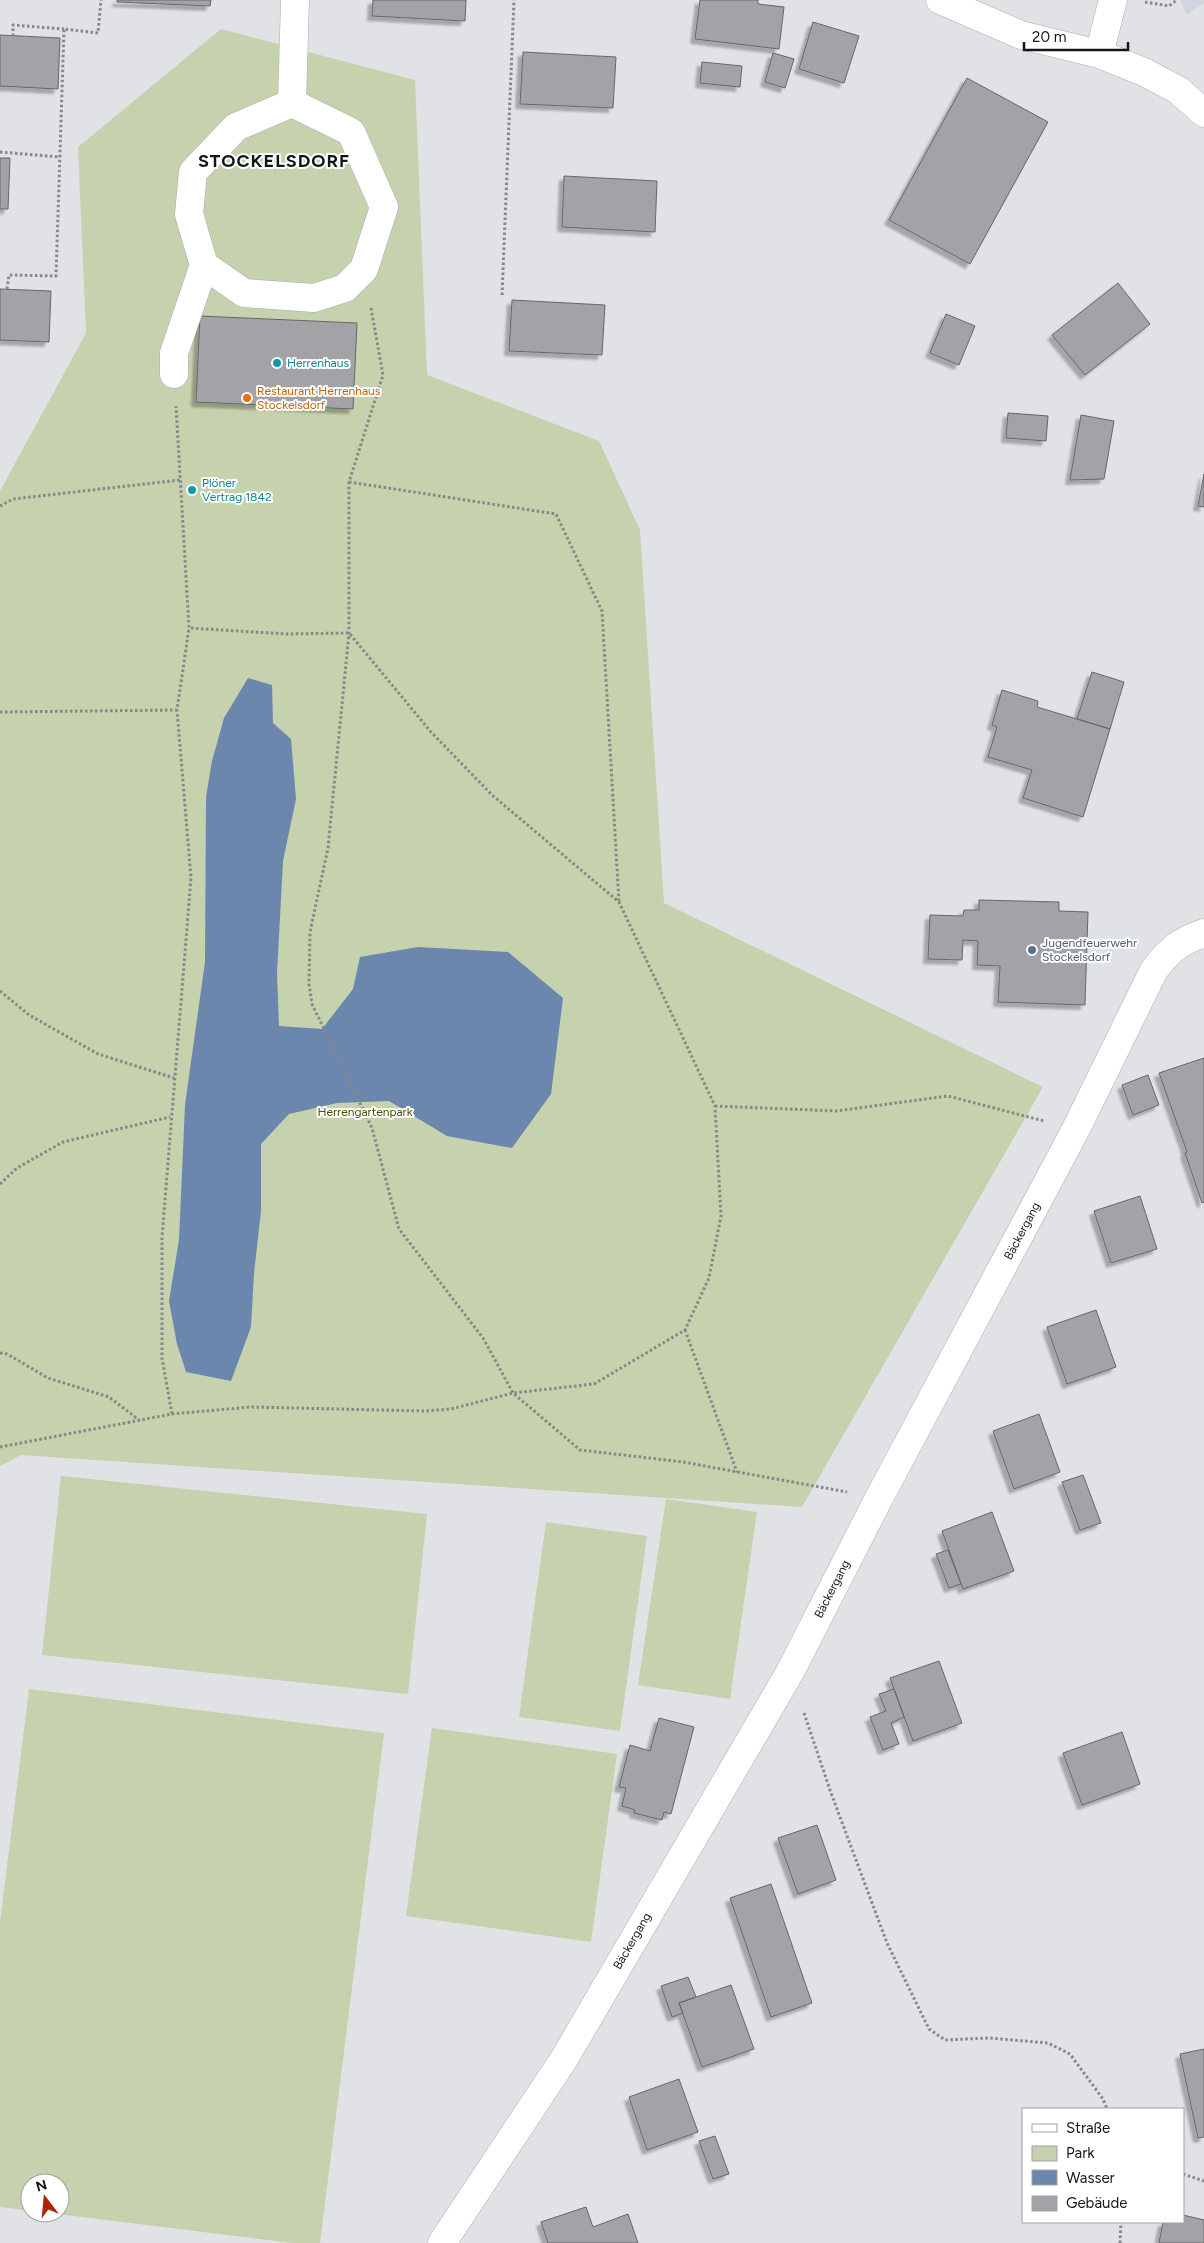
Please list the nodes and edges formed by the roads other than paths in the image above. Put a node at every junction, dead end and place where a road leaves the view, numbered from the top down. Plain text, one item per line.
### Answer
1 (295, 0) edge
2 (940, 0) edge
3 (1113, 0) edge
4 (1099, 54) junction
5 (292, 103) junction
6 (1204, 113) edge
7 (204, 265) junction
8 (174, 374) road end
9 (1204, 933) edge
10 (442, 2243) edge

1 - 5 street
2 - 4 street
3 - 4 street
4 - 6 street
5 - 7 street
5 - 7 street
7 - 8 street
9 - 10 street, Bäckergang

